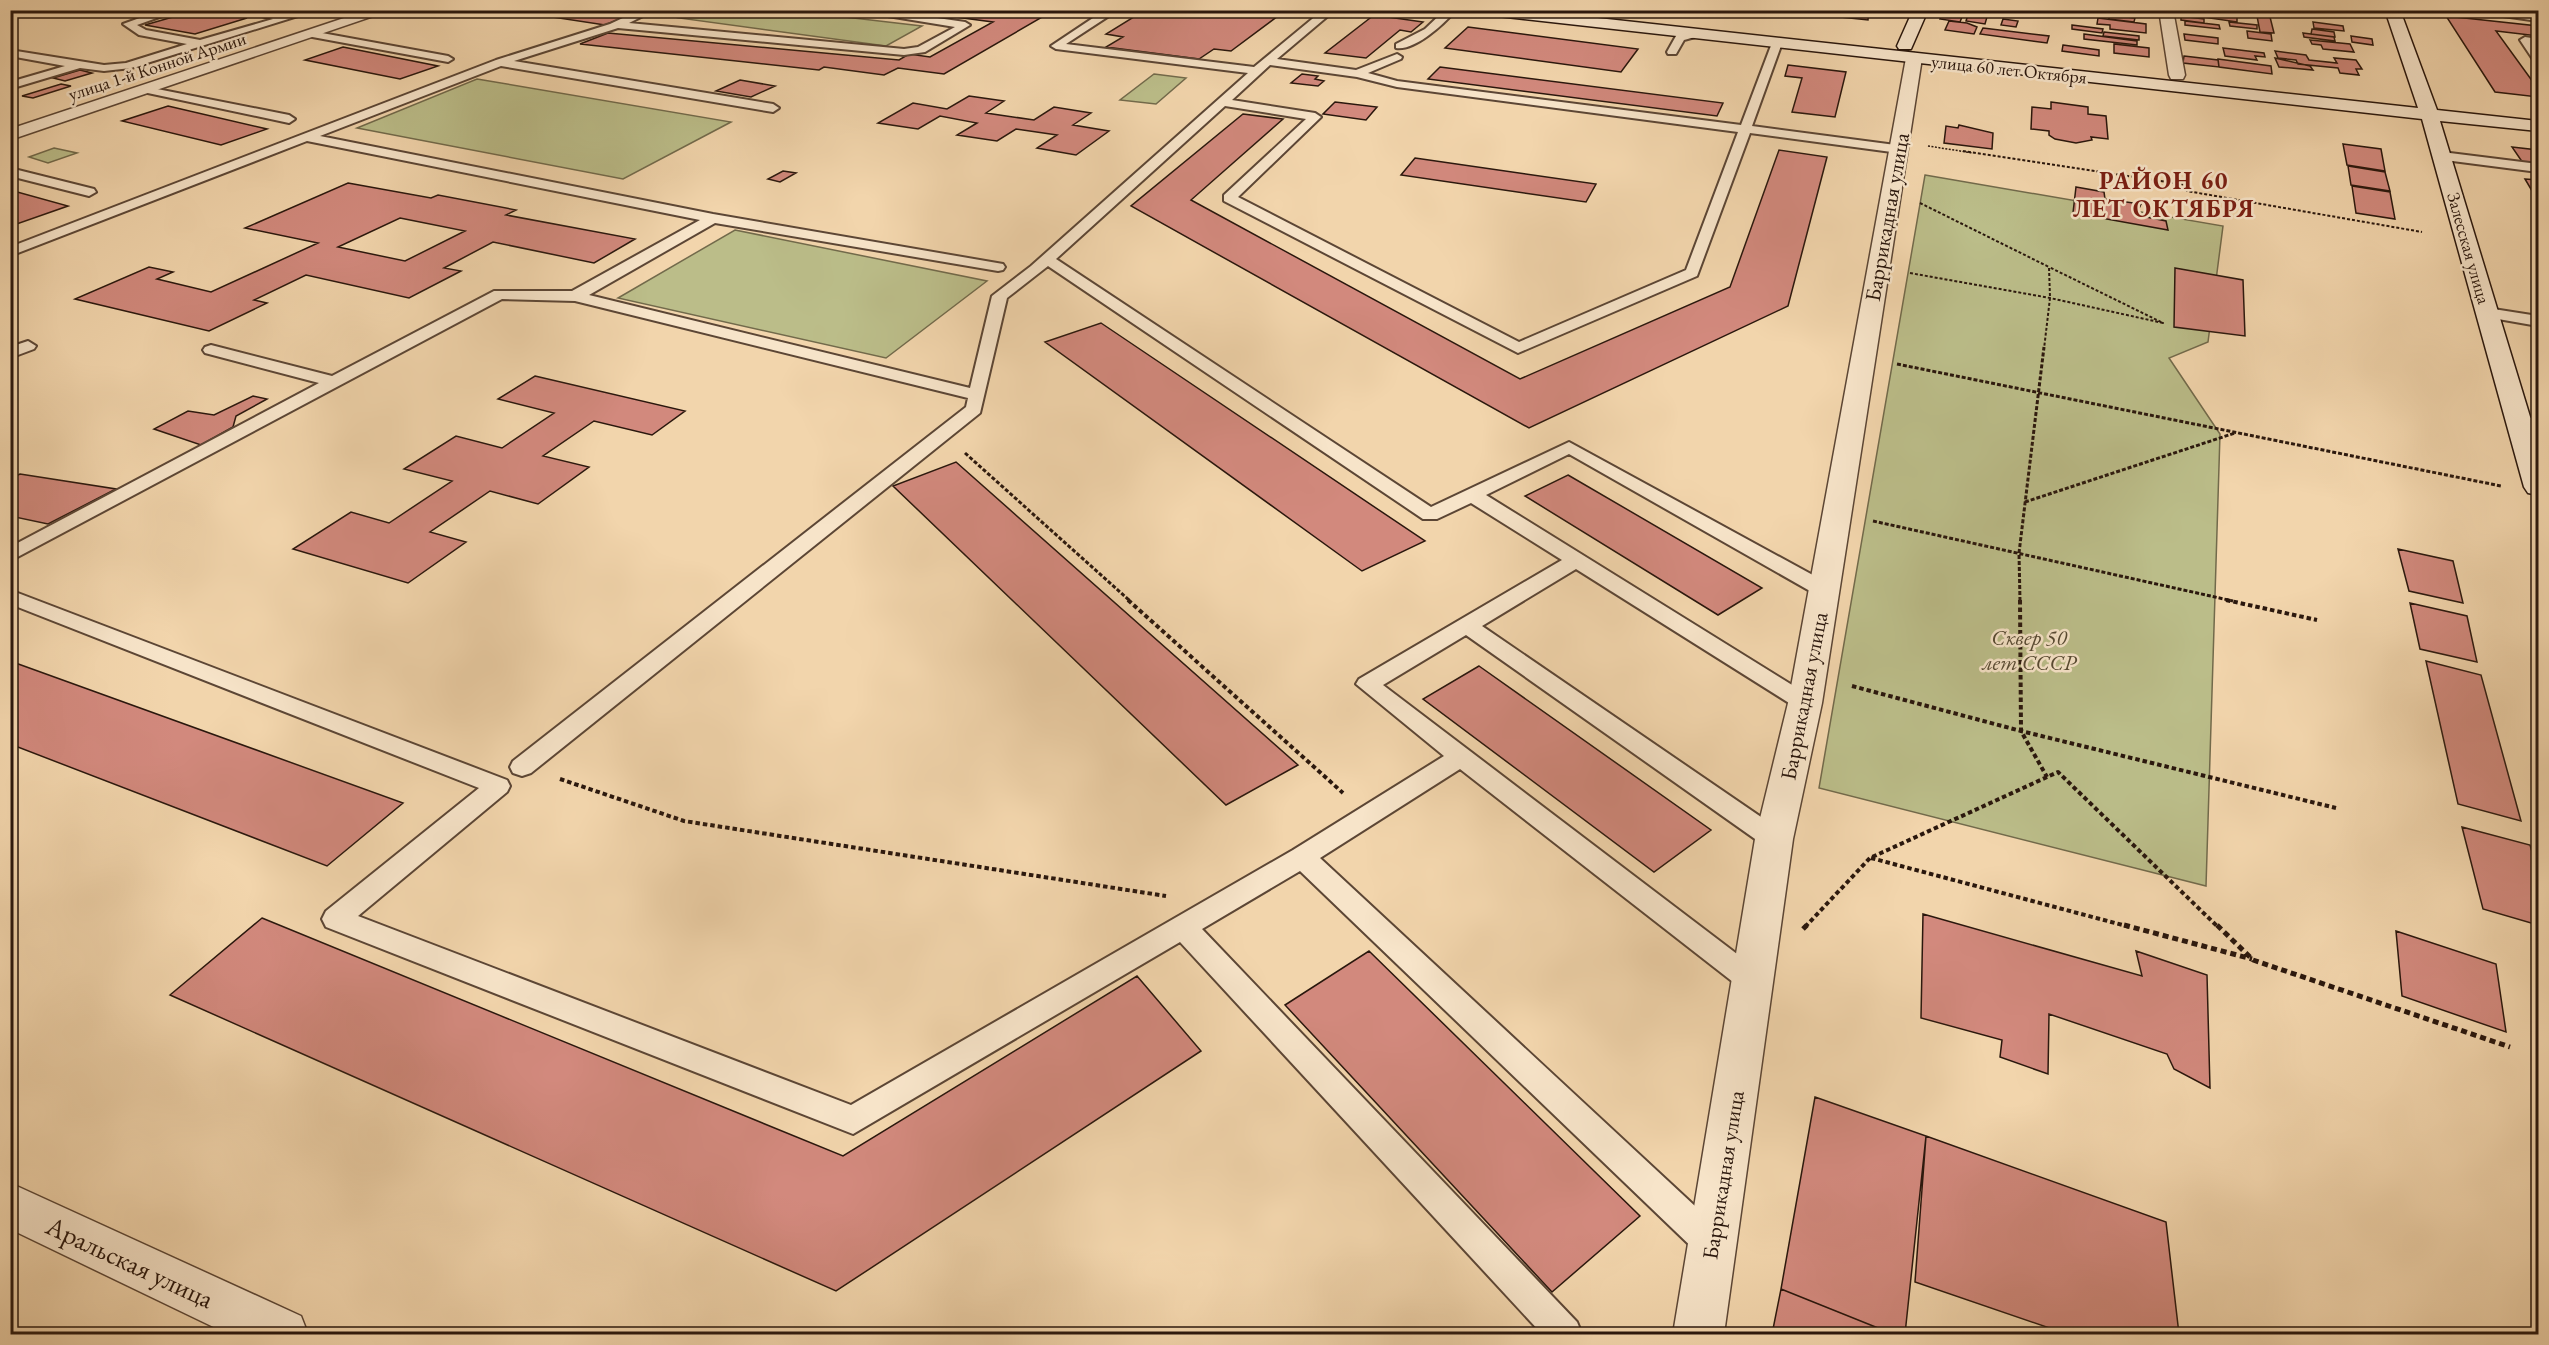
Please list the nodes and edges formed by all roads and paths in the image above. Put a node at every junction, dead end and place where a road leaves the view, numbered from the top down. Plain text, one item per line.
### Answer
1 (174, 10) edge
2 (244, 10) edge
3 (312, 10) edge
4 (384, 10) edge
5 (856, 10) edge
6 (1113, 10) edge
7 (1330, 10) edge
8 (1451, 10) edge
9 (1480, 10) edge
10 (1592, 10) edge
11 (1921, 10) edge
12 (2166, 10) edge
13 (2466, 10) edge
14 (649, 11) edge
15 (2391, 11) edge
16 (287, 18) junction
17 (2538, 18) edge
18 (617, 25) junction
19 (311, 34) junction
20 (1683, 34) junction
21 (2538, 42) edge
22 (1777, 43) junction
23 (202, 44) junction
24 (1672, 52) dead end
25 (1910, 52) junction
26 (10, 53) edge
27 (448, 59) dead end
28 (2538, 59) edge
29 (1268, 61) junction
30 (500, 62) junction
31 (79, 65) junction
32 (1257, 71) junction
33 (1357, 74) junction
34 (2176, 75) junction
35 (10, 86) edge
36 (147, 90) junction
37 (1223, 102) junction
38 (2427, 107) junction
39 (773, 108) dead end
40 (2538, 115) edge
41 (289, 119) dead end
42 (2538, 126) edge
43 (1744, 130) junction
44 (10, 135) edge
45 (306, 137) junction
46 (1911, 147) junction
47 (2442, 156) junction
48 (2538, 168) edge
49 (10, 172) edge
50 (1892, 190) junction
51 (89, 192) dead end
52 (713, 218) junction
53 (2422, 232) dead end
54 (10, 252) edge
55 (1047, 259) junction
56 (998, 267) dead end
57 (2049, 267) junction
58 (1906, 273) dead end
59 (575, 296) junction
60 (2050, 298) junction
61 (2487, 313) junction
62 (2538, 321) edge
63 (10, 341) edge
64 (211, 350) dead end
65 (10, 353) edge
66 (1863, 358) junction
67 (334, 382) junction
68 (2038, 393) junction
69 (977, 395) junction
70 (2529, 423) edge
71 (2236, 433) junction
72 (943, 434) junction
73 (2504, 487) dead end
74 (2538, 487) edge
75 (1472, 495) junction
76 (2025, 502) junction
77 (1837, 513) junction
78 (2019, 553) junction
79 (10, 555) edge
80 (1576, 561) junction
81 (1824, 590) junction
82 (10, 596) edge
83 (2317, 620) dead end
84 (1467, 626) junction
85 (1852, 686) dead end
86 (1805, 703) junction
87 (2021, 731) junction
88 (1462, 756) junction
89 (522, 766) joint
90 (2047, 777) junction
91 (2336, 808) dead end
92 (1368, 816) junction
93 (1774, 839) junction
94 (1302, 857) junction
95 (1870, 858) junction
96 (1221, 905) junction
97 (1183, 927) junction
98 (1800, 932) dead end
99 (2253, 960) junction
100 (1752, 981) junction
101 (2510, 1047) dead end
102 (10, 1205) edge
103 (1712, 1244) junction
104 (283, 1335) edge
105 (1565, 1335) edge
106 (1698, 1335) edge

1 - 23 lane
2 - 16 lane
3 - 16 lane
4 - 19 main road, улица 1-й Конной Армии
5 - 18 lane
6 - 32 lane
7 - 29 lane
8 - 33 lane
9 - 20 main road, улица 60 лет Октября
10 - 25 main road, улица 60 лет Октября
11 - 25 main road, Баррикадная улица
12 - 34 main road
13 - 17 lane
14 - 18 lane
15 - 38 main road, Залесская улица
16 - 23 lane
18 - 30 lane
19 - 27 lane
19 - 36 main road, улица 1-й Конной Армии
20 - 22 main road, улица 60 лет Октября
20 - 24 lane
21 - 28 lane
22 - 25 main road, улица 60 лет Октября
22 - 43 lane
23 - 31 lane
25 - 34 main road, улица 60 лет Октября
25 - 38 main road, улица 60 лет Октября
25 - 46 main road, Баррикадная улица
26 - 31 lane
29 - 32 lane
29 - 33 lane
30 - 39 lane
30 - 45 lane
31 - 35 lane
32 - 37 lane
33 - 43 lane
34 - 38 main road, улица 60 лет Октября
36 - 41 lane
36 - 44 main road, улица 1-й Конной Армии
37 - 43 lane
37 - 55 lane
38 - 40 main road, улица 60 лет Октября
38 - 42 main road, улица 60 лет Октября
38 - 47 main road, Залесская улица
43 - 46 lane
45 - 52 lane
45 - 54 lane
46 - 50 main road, Баррикадная улица
46 - 53 path
47 - 48 lane
47 - 61 main road, Залесская улица
49 - 51 lane
50 - 57 path
50 - 66 main road, Баррикадная улица
52 - 56 lane
52 - 59 lane
55 - 69 lane
55 - 75 lane
57 - 60 path
57 - 60 path
58 - 60 path
59 - 67 lane
59 - 69 lane
60 - 68 path
61 - 62 lane
61 - 70 main road, Залесская улица
63 - 65 lane
64 - 67 lane
66 - 68 path
66 - 77 main road, Баррикадная улица
67 - 79 lane
68 - 71 path
68 - 76 path
69 - 72 lane
70 - 74 main road, Залесская улица
71 - 73 path
71 - 76 path
72 - 89 lane
72 - 92 path
75 - 80 lane
75 - 81 lane
76 - 78 path
77 - 78 path
77 - 81 main road, Баррикадная улица
78 - 83 path
78 - 87 path
80 - 84 lane
80 - 86 lane
81 - 86 main road, Баррикадная улица
82 - 97 lane
84 - 88 lane
84 - 93 lane
85 - 87 path
86 - 93 main road, Баррикадная улица
87 - 90 path
87 - 91 path
88 - 92 lane
88 - 100 lane
89 - 96 path
90 - 95 path
90 - 99 path
92 - 94 lane
93 - 100 main road, Баррикадная улица
94 - 96 lane
94 - 103 lane
95 - 98 path
95 - 99 path
96 - 97 lane
97 - 105 lane
99 - 101 path
100 - 103 main road, Баррикадная улица
102 - 104 main road, Аральская улица
103 - 106 main road, Баррикадная улица

